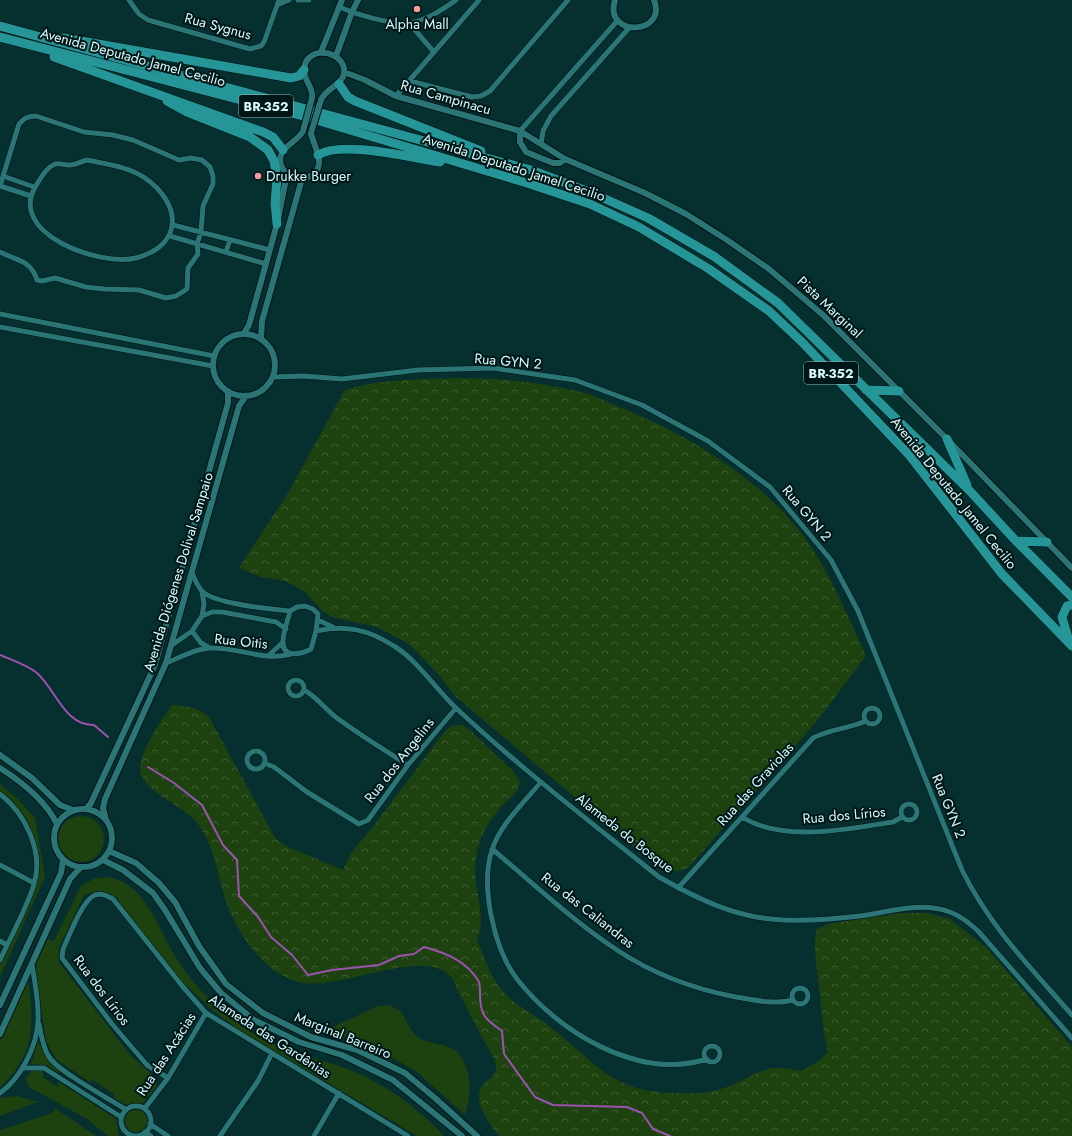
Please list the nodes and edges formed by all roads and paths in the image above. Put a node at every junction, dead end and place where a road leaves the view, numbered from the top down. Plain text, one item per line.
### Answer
1 (129, 0) edge
2 (289, 0) edge
3 (298, 0) edge
4 (309, 0) edge
5 (342, 0) edge
6 (358, 0) edge
7 (456, 0) edge
8 (479, 0) edge
9 (568, 0) edge
10 (615, 0) edge
11 (654, 0) edge
12 (278, 3) edge
13 (339, 7) junction
14 (352, 12) junction
15 (618, 20) junction
16 (409, 23) junction
17 (3, 27) edge
18 (630, 28) junction
19 (1, 37) edge
20 (321, 52) junction
21 (433, 52) junction
22 (336, 56) junction
23 (304, 70) junction
24 (344, 72) junction
25 (410, 81) junction
26 (339, 84) junction
27 (148, 91) junction
28 (396, 96) junction
29 (520, 131) junction
30 (541, 144) junction
31 (283, 150) junction
32 (318, 155) junction
33 (565, 159) junction
34 (531, 170) junction
35 (287, 174) junction
36 (3, 176) junction
37 (302, 179) junction
38 (527, 183) junction
39 (0, 186) edge
40 (34, 187) junction
41 (31, 196) junction
42 (277, 224) junction
43 (173, 225) junction
44 (201, 232) junction
45 (170, 236) junction
46 (230, 240) junction
47 (197, 244) junction
48 (270, 250) junction
49 (0, 252) edge
50 (226, 252) junction
51 (266, 264) junction
52 (0, 314) edge
53 (0, 327) edge
54 (77, 330) junction
55 (244, 333) junction
56 (261, 338) junction
57 (75, 341) junction
58 (214, 356) junction
59 (212, 366) junction
60 (273, 377) junction
61 (866, 390) junction
62 (228, 391) junction
63 (899, 391) junction
64 (246, 396) junction
65 (947, 439) junction
66 (968, 489) junction
67 (1016, 541) junction
68 (1047, 542) junction
69 (1072, 568) edge
70 (192, 573) junction
71 (202, 592) junction
72 (1072, 597) edge
73 (234, 602) junction
74 (1072, 605) edge
75 (290, 611) junction
76 (232, 614) junction
77 (202, 616) junction
78 (318, 620) junction
79 (333, 627) junction
80 (286, 628) junction
81 (192, 631) junction
82 (316, 631) junction
83 (282, 643) junction
84 (172, 645) junction
85 (1071, 646) edge
86 (210, 648) junction
87 (291, 654) junction
88 (268, 656) junction
89 (166, 663) junction
90 (304, 690) dead end
91 (456, 708) junction
92 (866, 721) dead end
93 (0, 755) edge
94 (264, 763) dead end
95 (408, 765) junction
96 (0, 768) edge
97 (541, 782) junction
98 (0, 794) edge
99 (86, 809) junction
100 (73, 810) junction
101 (742, 817) junction
102 (902, 817) dead end
103 (106, 820) junction
104 (57, 824) junction
105 (492, 849) junction
106 (109, 851) junction
107 (63, 860) junction
108 (102, 860) junction
109 (0, 865) edge
110 (80, 868) junction
111 (34, 883) junction
112 (678, 888) junction
113 (87, 901) joint
114 (0, 941) edge
115 (7, 945) junction
116 (0, 960) edge
117 (32, 965) junction
118 (793, 1000) dead end
119 (0, 1005) edge
120 (206, 1013) junction
121 (1072, 1015) edge
122 (38, 1022) junction
123 (0, 1034) edge
124 (1072, 1038) edge
125 (272, 1053) junction
126 (707, 1059) dead end
127 (23, 1068) junction
128 (66, 1071) junction
129 (61, 1078) junction
130 (168, 1078) junction
131 (94, 1089) junction
132 (0, 1093) edge
133 (339, 1093) junction
134 (89, 1096) junction
135 (145, 1108) junction
136 (125, 1109) junction
137 (120, 1117) junction
138 (150, 1124) junction
139 (145, 1132) junction
140 (126, 1135) edge
141 (406, 1135) edge
142 (151, 1136) edge
143 (168, 1136) edge
144 (220, 1136) edge
145 (314, 1136) edge
146 (462, 1136) edge
147 (477, 1136) edge

1 - 12 street, Rua Sygnus
2 - 12 street
3 - 4 street
5 - 13 street
6 - 14 street
7 - 16 street
8 - 21 street
9 - 25 street
10 - 15 street
11 - 18 street
13 - 14 street
13 - 20 street
14 - 16 street
14 - 22 street
15 - 18 street
15 - 29 street
16 - 21 street
17 - 23 highway
17 - 34 highway, Avenida Deputado Jamel Cecilio / BR-352
18 - 30 street
19 - 27 highway
19 - 38 highway, Avenida Deputado Jamel Cecilio / BR-352
20 - 22 street
20 - 23 street
21 - 25 street
22 - 24 street
23 - 31 street, bridge
24 - 26 street
24 - 28 street, Rua Campinacu
25 - 28 street
26 - 32 street, bridge
26 - 34 highway
27 - 31 highway
27 - 42 highway
28 - 29 street, Rua Campinacu
29 - 30 street, Pista Marginal
29 - 33 street
30 - 33 street, Pista Marginal
31 - 35 street
32 - 37 street
32 - 38 highway
33 - 63 street, Pista Marginal
34 - 61 highway, Avenida Deputado Jamel Cecilio / BR-352
35 - 37 street
35 - 42 street
36 - 39 street
36 - 40 street
36 - 44 street
37 - 56 street
38 - 85 highway, Avenida Deputado Jamel Cecilio / BR-352
39 - 41 street
40 - 41 street
40 - 43 street
41 - 45 street
42 - 48 street
43 - 44 street
43 - 45 street
44 - 46 street
44 - 47 street
45 - 47 street
46 - 48 street
46 - 50 street
47 - 49 street
47 - 50 street
48 - 51 street
50 - 51 street
51 - 55 street
52 - 54 street
53 - 57 street
54 - 57 street
54 - 58 street
55 - 56 street
55 - 58 street
56 - 60 street
57 - 59 street
58 - 59 street
59 - 62 street
60 - 64 street
60 - 121 street, Rua GYN 2
61 - 63 highway
61 - 66 highway, Avenida Deputado Jamel Cecilio / BR-352
62 - 64 street
62 - 99 street, Avenida Diógenes Dolival Sampaio
63 - 65 street, Pista Marginal
64 - 70 street, Avenida Diógenes Dolival Sampaio
65 - 66 highway
65 - 68 street, Pista Marginal
66 - 67 highway, Avenida Deputado Jamel Cecilio / BR-352
67 - 68 highway
67 - 72 highway, Avenida Deputado Jamel Cecilio / BR-352
68 - 69 street, Pista Marginal
70 - 71 street
70 - 84 street, Avenida Diógenes Dolival Sampaio
71 - 73 street
71 - 77 street
73 - 75 street
73 - 76 street
74 - 85 highway
75 - 78 street
75 - 80 street
76 - 77 street
76 - 80 street
77 - 81 street
78 - 79 street, Alameda do Bosque
78 - 82 street
79 - 82 street, Alameda do Bosque
79 - 91 street, Alameda do Bosque
80 - 83 street
81 - 84 street
81 - 86 street
82 - 87 street
83 - 87 street
83 - 88 street
84 - 89 street, Avenida Diógenes Dolival Sampaio
86 - 88 street, Rua Oitis
86 - 89 street, Rua Oitis
87 - 88 street, Rua Oitis
89 - 103 street, Avenida Diógenes Dolival Sampaio
90 - 95 street
91 - 95 street, Rua dos Angelins
91 - 97 street, Alameda do Bosque
92 - 101 street, Rua das Graviolas
93 - 100 street
94 - 95 street, Rua dos Angelins
96 - 104 street
97 - 105 street
97 - 112 street, Alameda do Bosque
98 - 111 street
99 - 100 street
99 - 103 street
100 - 104 street
101 - 102 street, Rua dos Lírios
101 - 112 street, Rua das Graviolas
103 - 106 street
104 - 107 street
105 - 118 street, Rua das Caliandras
105 - 126 street
106 - 108 street
106 - 147 street, Marginal Barreiro
107 - 110 street
107 - 119 street
108 - 110 street
108 - 146 street, Marginal Barreiro
109 - 111 street
110 - 117 street
111 - 115 street
112 - 124 street, Alameda do Bosque
113 - 120 street, Alameda das Gardênias
113 - 130 street, Rua dos Lírios
114 - 115 street
115 - 116 street
117 - 122 street
117 - 123 street
120 - 125 street, Alameda das Gardênias
120 - 130 street, Rua das Acácias
122 - 127 street
122 - 128 street
125 - 133 street, Alameda das Gardênias
125 - 144 street
127 - 129 street
127 - 132 street
128 - 129 street
128 - 131 street
129 - 134 street
130 - 135 street, Rua das Acácias
131 - 134 street
131 - 136 street
133 - 141 street, Alameda das Gardênias
133 - 145 street
134 - 137 street
135 - 136 street
135 - 138 street
136 - 137 street
137 - 140 street
138 - 139 street
138 - 143 street
139 - 140 street
139 - 142 street

